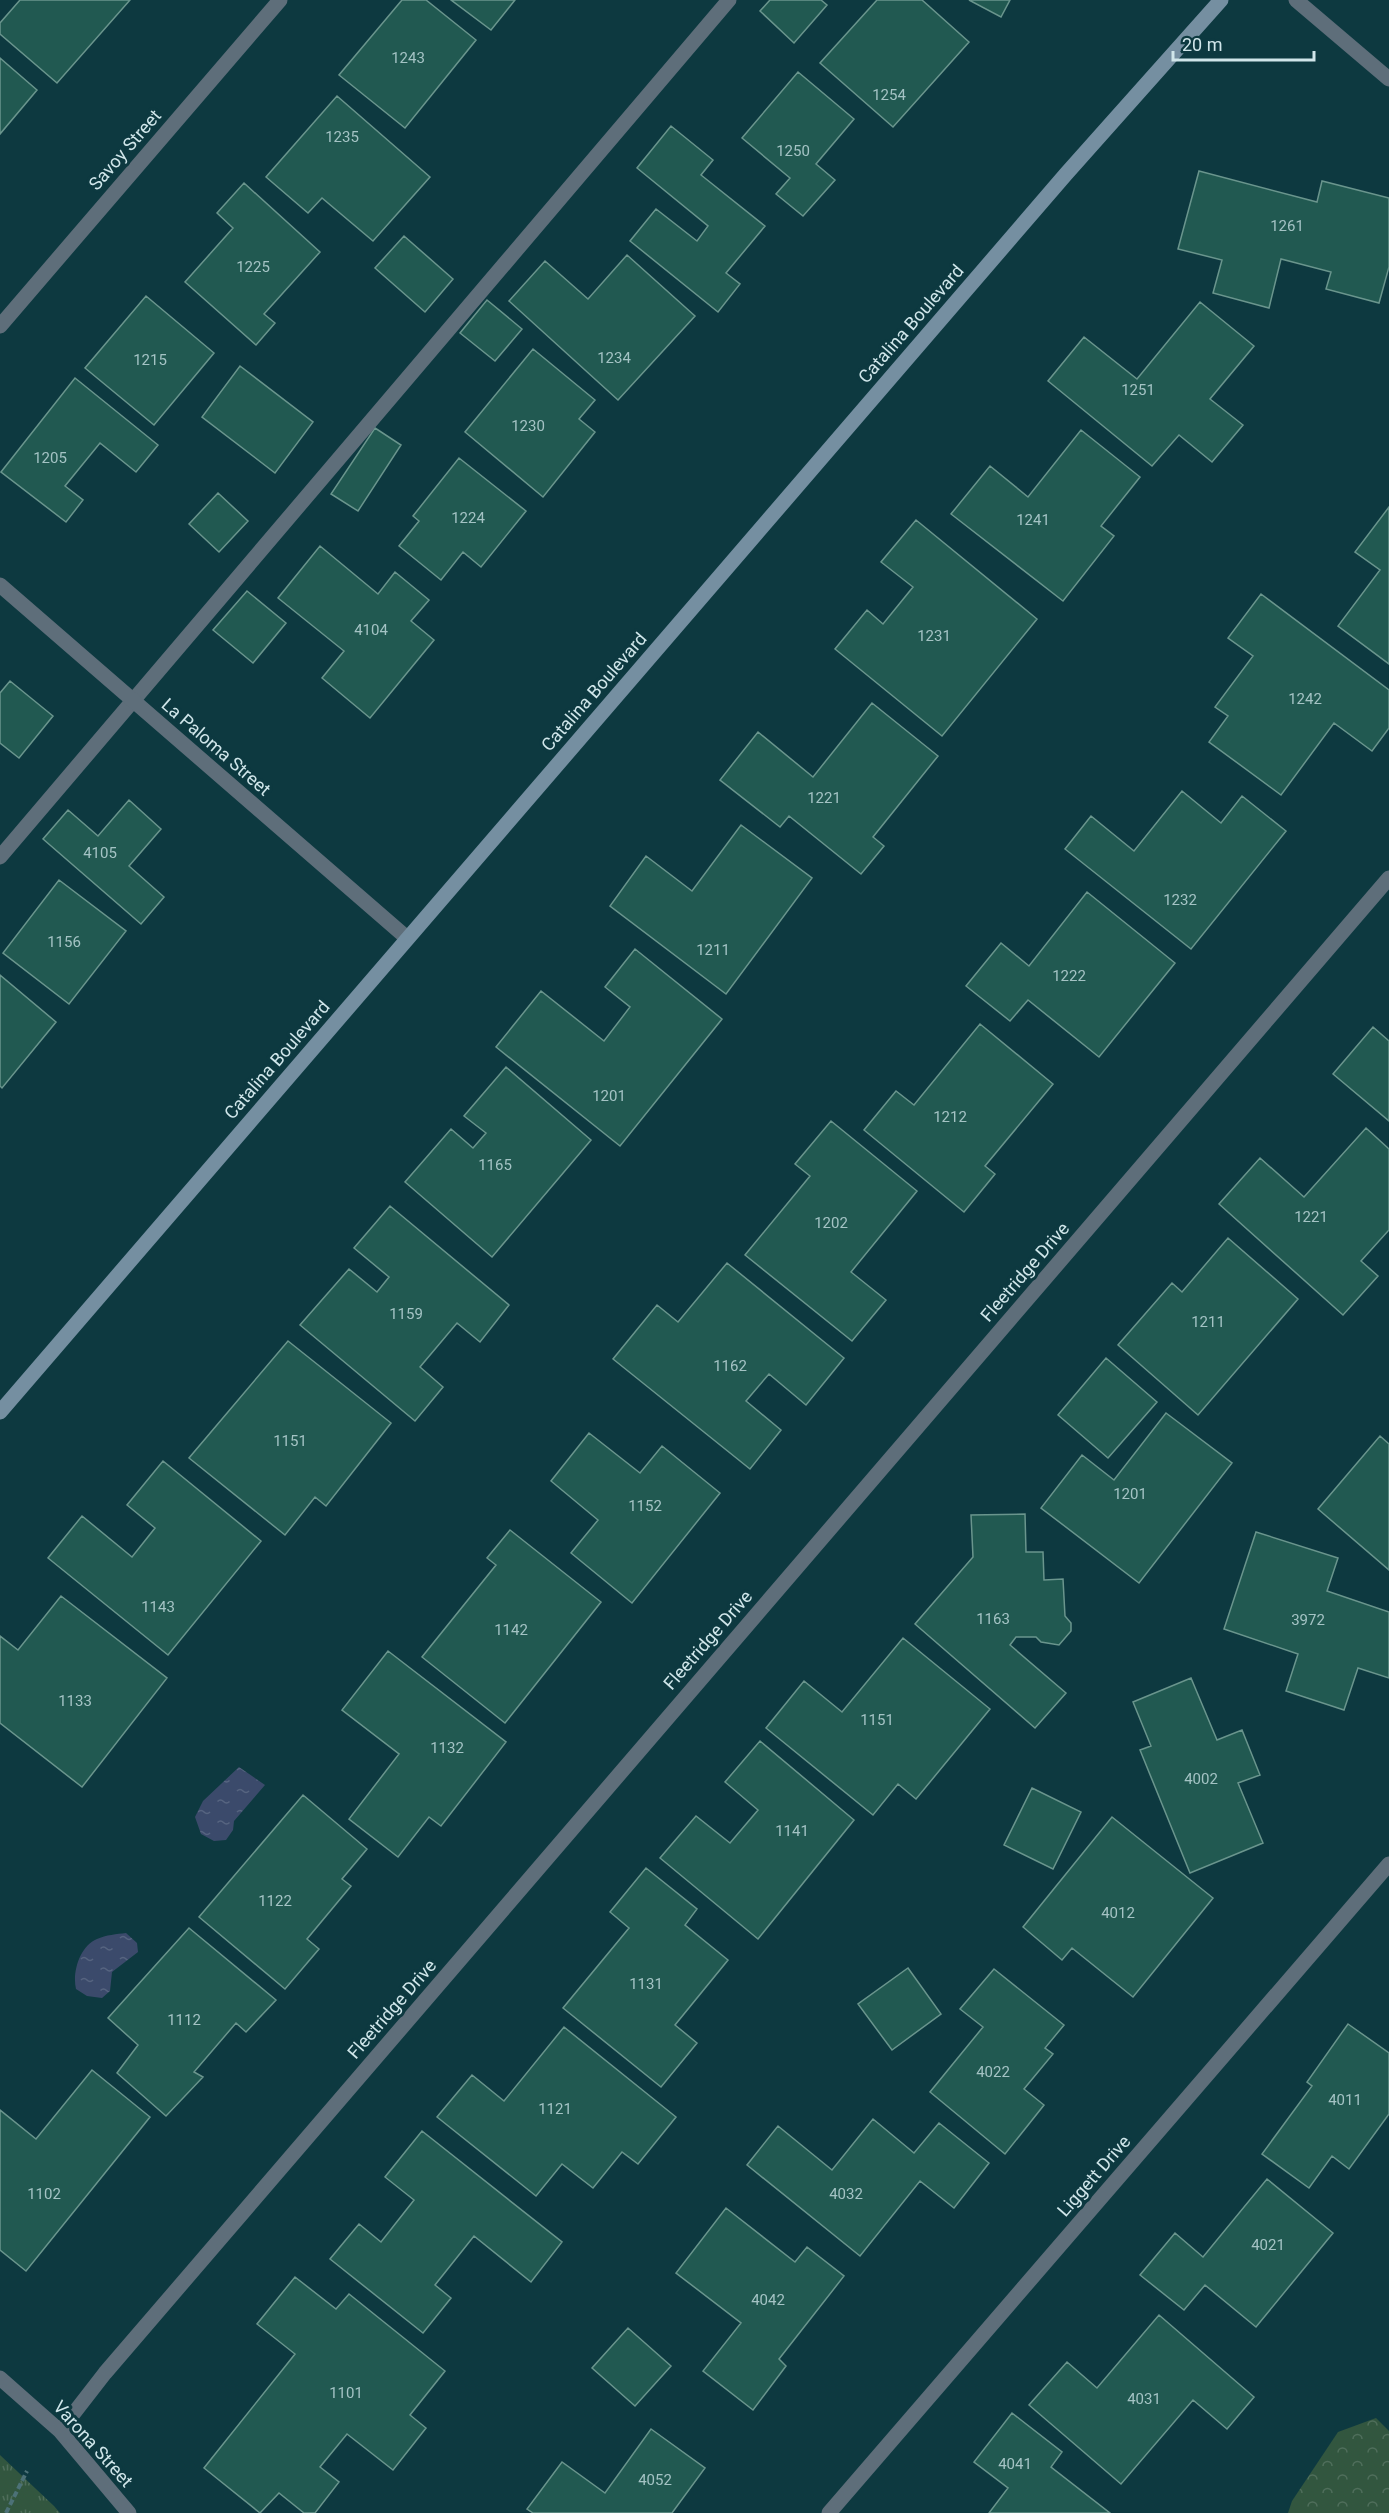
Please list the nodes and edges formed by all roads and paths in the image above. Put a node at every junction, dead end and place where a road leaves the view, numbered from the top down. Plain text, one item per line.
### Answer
1 (280, 0) edge
2 (729, 0) edge
3 (1221, 0) edge
4 (1296, 0) edge
5 (1389, 79) edge
6 (0, 326) edge
7 (0, 585) edge
8 (134, 702) junction
9 (0, 857) edge
10 (1389, 878) edge
11 (407, 938) junction
12 (0, 1412) edge
13 (1389, 1864) edge
14 (0, 2378) edge
15 (60, 2431) junction
16 (27, 2471) dead end
17 (6, 2513) edge
18 (129, 2513) edge
19 (829, 2513) edge

1 - 6 street, Savoy Street
2 - 8 street
3 - 11 main road, Catalina Boulevard
4 - 5 street
7 - 8 street, La Paloma Street
8 - 9 street
8 - 11 street, La Paloma Street
10 - 15 street, Fleetridge Drive
11 - 12 main road, Catalina Boulevard
13 - 19 street, Liggett Drive
14 - 15 street, Varona Street
15 - 18 street, Varona Street
16 - 17 path

